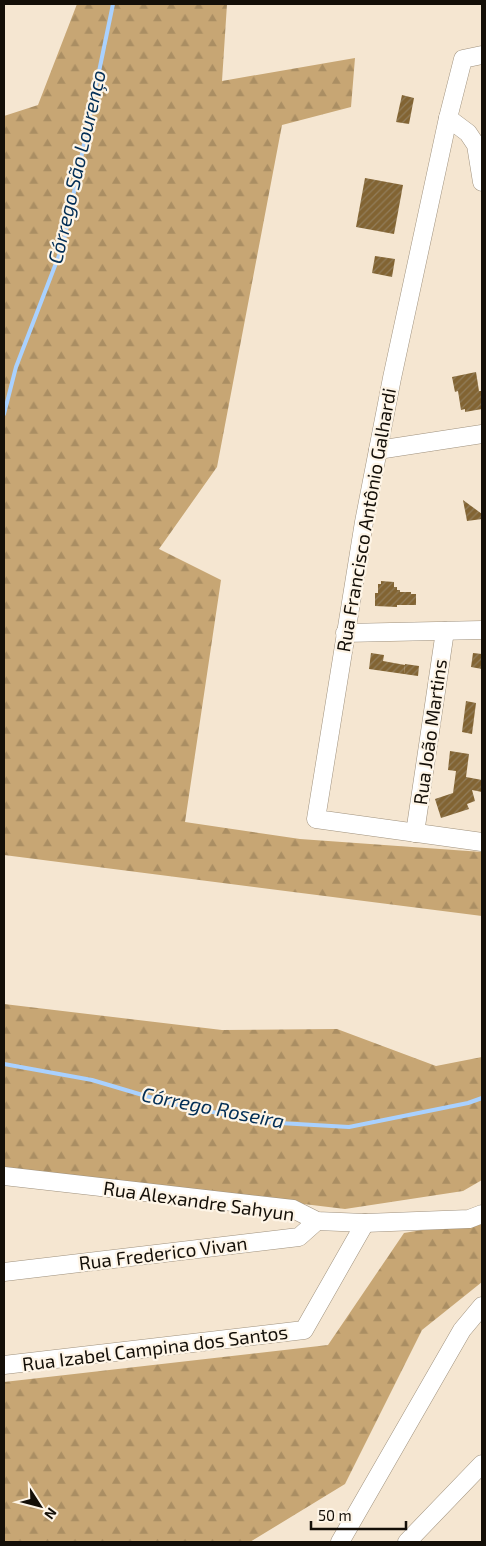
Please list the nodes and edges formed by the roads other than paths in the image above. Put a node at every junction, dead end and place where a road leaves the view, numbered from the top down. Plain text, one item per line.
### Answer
1 (482, 55) edge
2 (448, 118) junction
3 (482, 182) edge
4 (482, 434) edge
5 (378, 450) junction
6 (482, 630) edge
7 (445, 631) junction
8 (345, 633) junction
9 (415, 833) junction
10 (482, 842) edge
11 (4, 1176) edge
12 (482, 1214) edge
13 (317, 1221) junction
14 (365, 1223) junction
15 (4, 1272) edge
16 (482, 1306) edge
17 (4, 1365) edge
18 (482, 1464) edge
19 (349, 1538) edge
20 (407, 1542) edge

1 - 2 street, Rua Francisco Antônio Galhardi
2 - 3 street
2 - 5 street, Rua Francisco Antônio Galhardi
4 - 5 street
5 - 8 street, Rua Francisco Antônio Galhardi
6 - 7 street
7 - 8 street
7 - 9 street, Rua João Martins
8 - 9 street, Rua Francisco Antônio Galhardi
9 - 10 street, Rua Francisco Antônio Galhardi
11 - 13 street, Rua Alexandre Sahyun
12 - 14 street, Rua Alexandre Sahyun
13 - 14 street, Rua Alexandre Sahyun
13 - 15 street, Rua Frederico Vivan
14 - 17 street, Rua Izabel Campina dos Santos
16 - 19 street
18 - 20 street

